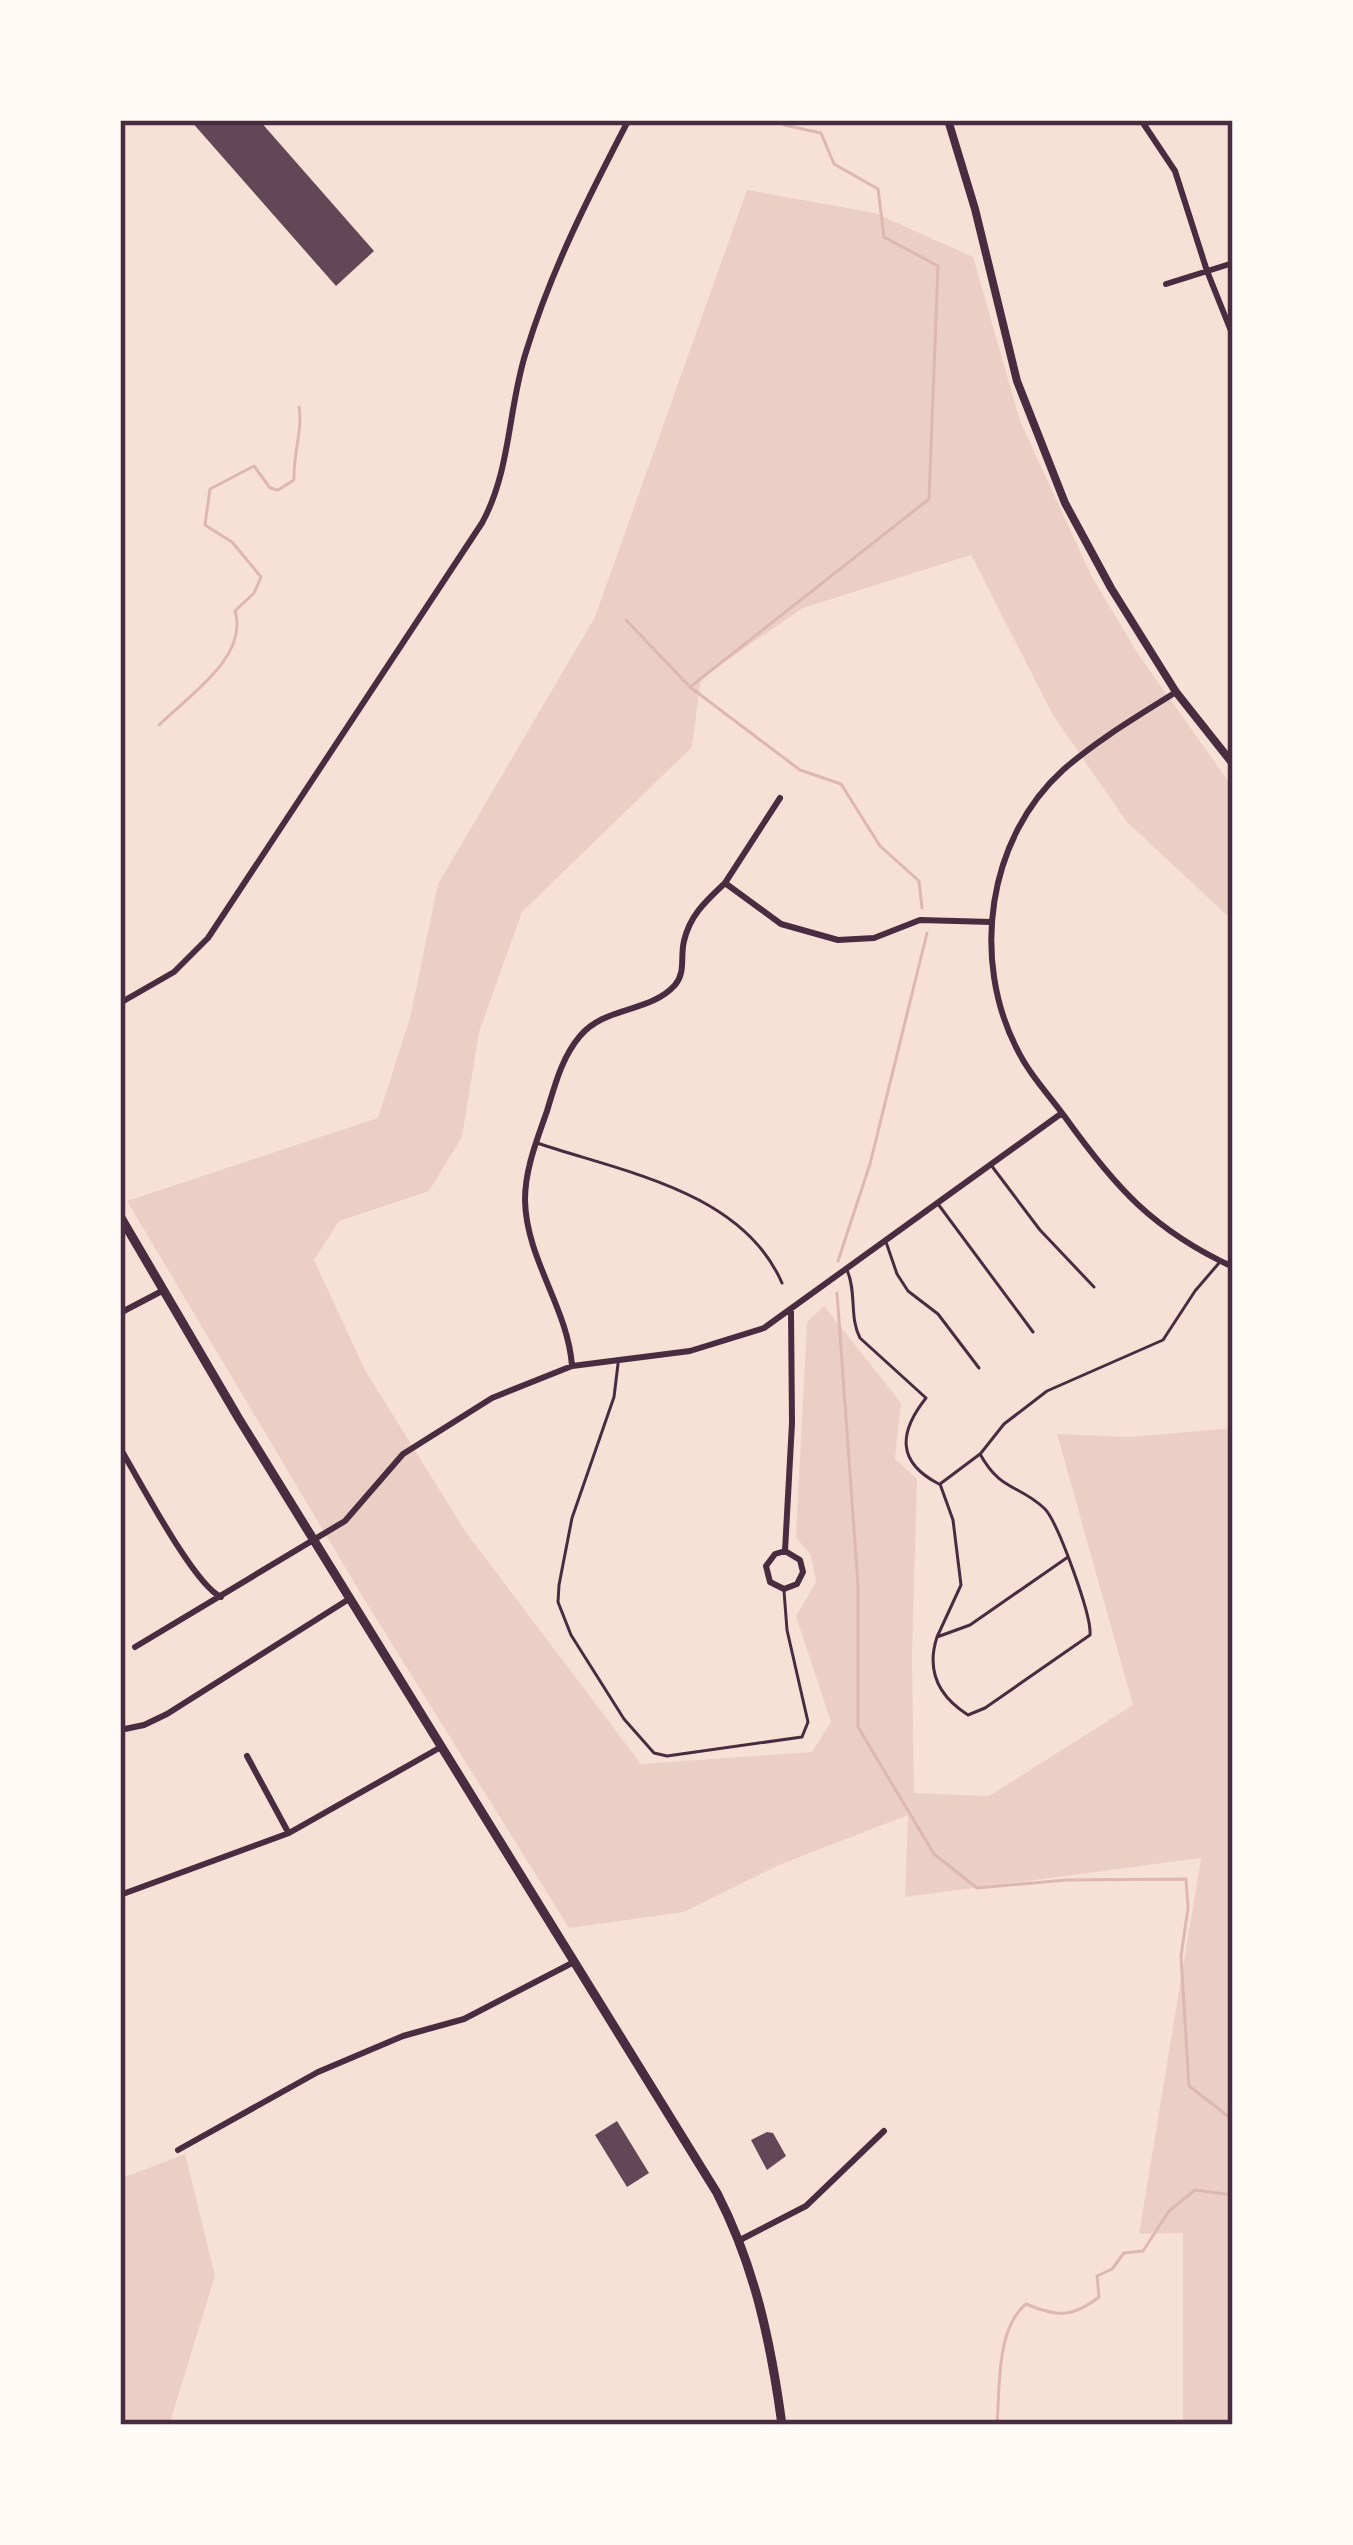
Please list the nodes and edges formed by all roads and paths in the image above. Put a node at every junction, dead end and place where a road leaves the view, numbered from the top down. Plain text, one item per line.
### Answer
1 (948, 120) edge
2 (1141, 120) edge
3 (628, 121) edge
4 (1233, 263) edge
5 (1207, 271) junction
6 (1166, 284) dead end
7 (1233, 336) edge
8 (1176, 692) junction
9 (1233, 764) edge
10 (780, 798) dead end
11 (725, 883) junction
12 (992, 922) junction
13 (120, 1003) edge
14 (1062, 1113) junction
15 (536, 1143) junction
16 (990, 1164) junction
17 (937, 1203) junction
18 (120, 1216) edge
19 (886, 1241) junction
20 (1220, 1261) junction
21 (1233, 1267) edge
22 (847, 1270) junction
23 (782, 1283) dead end
24 (1094, 1287) dead end
25 (162, 1291) junction
26 (791, 1311) junction
27 (120, 1313) edge
28 (1033, 1332) dead end
29 (618, 1360) junction
30 (572, 1366) junction
31 (979, 1368) dead end
32 (120, 1448) edge
33 (980, 1454) junction
34 (940, 1484) junction
35 (314, 1542) junction
36 (785, 1551) junction
37 (1068, 1557) junction
38 (784, 1589) junction
39 (221, 1597) junction
40 (349, 1598) junction
41 (937, 1637) junction
42 (135, 1648) dead end
43 (120, 1730) edge
44 (441, 1747) junction
45 (247, 1756) dead end
46 (289, 1833) junction
47 (120, 1895) edge
48 (574, 1962) junction
49 (884, 2131) dead end
50 (178, 2150) dead end
51 (740, 2240) junction
52 (782, 2425) edge

1 - 8 street
2 - 5 street
3 - 13 street
4 - 5 street
5 - 6 street
5 - 7 street
8 - 9 street
8 - 12 street
10 - 11 street
11 - 12 street
11 - 15 street
12 - 14 street
14 - 16 street
14 - 20 street
15 - 23 lane
15 - 30 street
16 - 17 street
16 - 24 lane
17 - 19 street
17 - 28 lane
18 - 25 main road
19 - 22 street
19 - 31 lane
20 - 21 street
20 - 33 lane
22 - 26 street
22 - 34 lane
25 - 27 street
25 - 35 main road
26 - 29 street
26 - 36 street
29 - 30 street
29 - 38 lane
30 - 35 street
32 - 39 street
33 - 34 lane
33 - 37 lane
34 - 41 lane
35 - 39 street
35 - 40 main road
36 - 38 street
36 - 38 street
37 - 41 lane
37 - 41 lane
39 - 42 street
40 - 43 street
40 - 44 main road
44 - 46 street
44 - 48 main road
45 - 46 street
46 - 47 street
48 - 50 street
48 - 51 main road
49 - 51 street
51 - 52 main road

